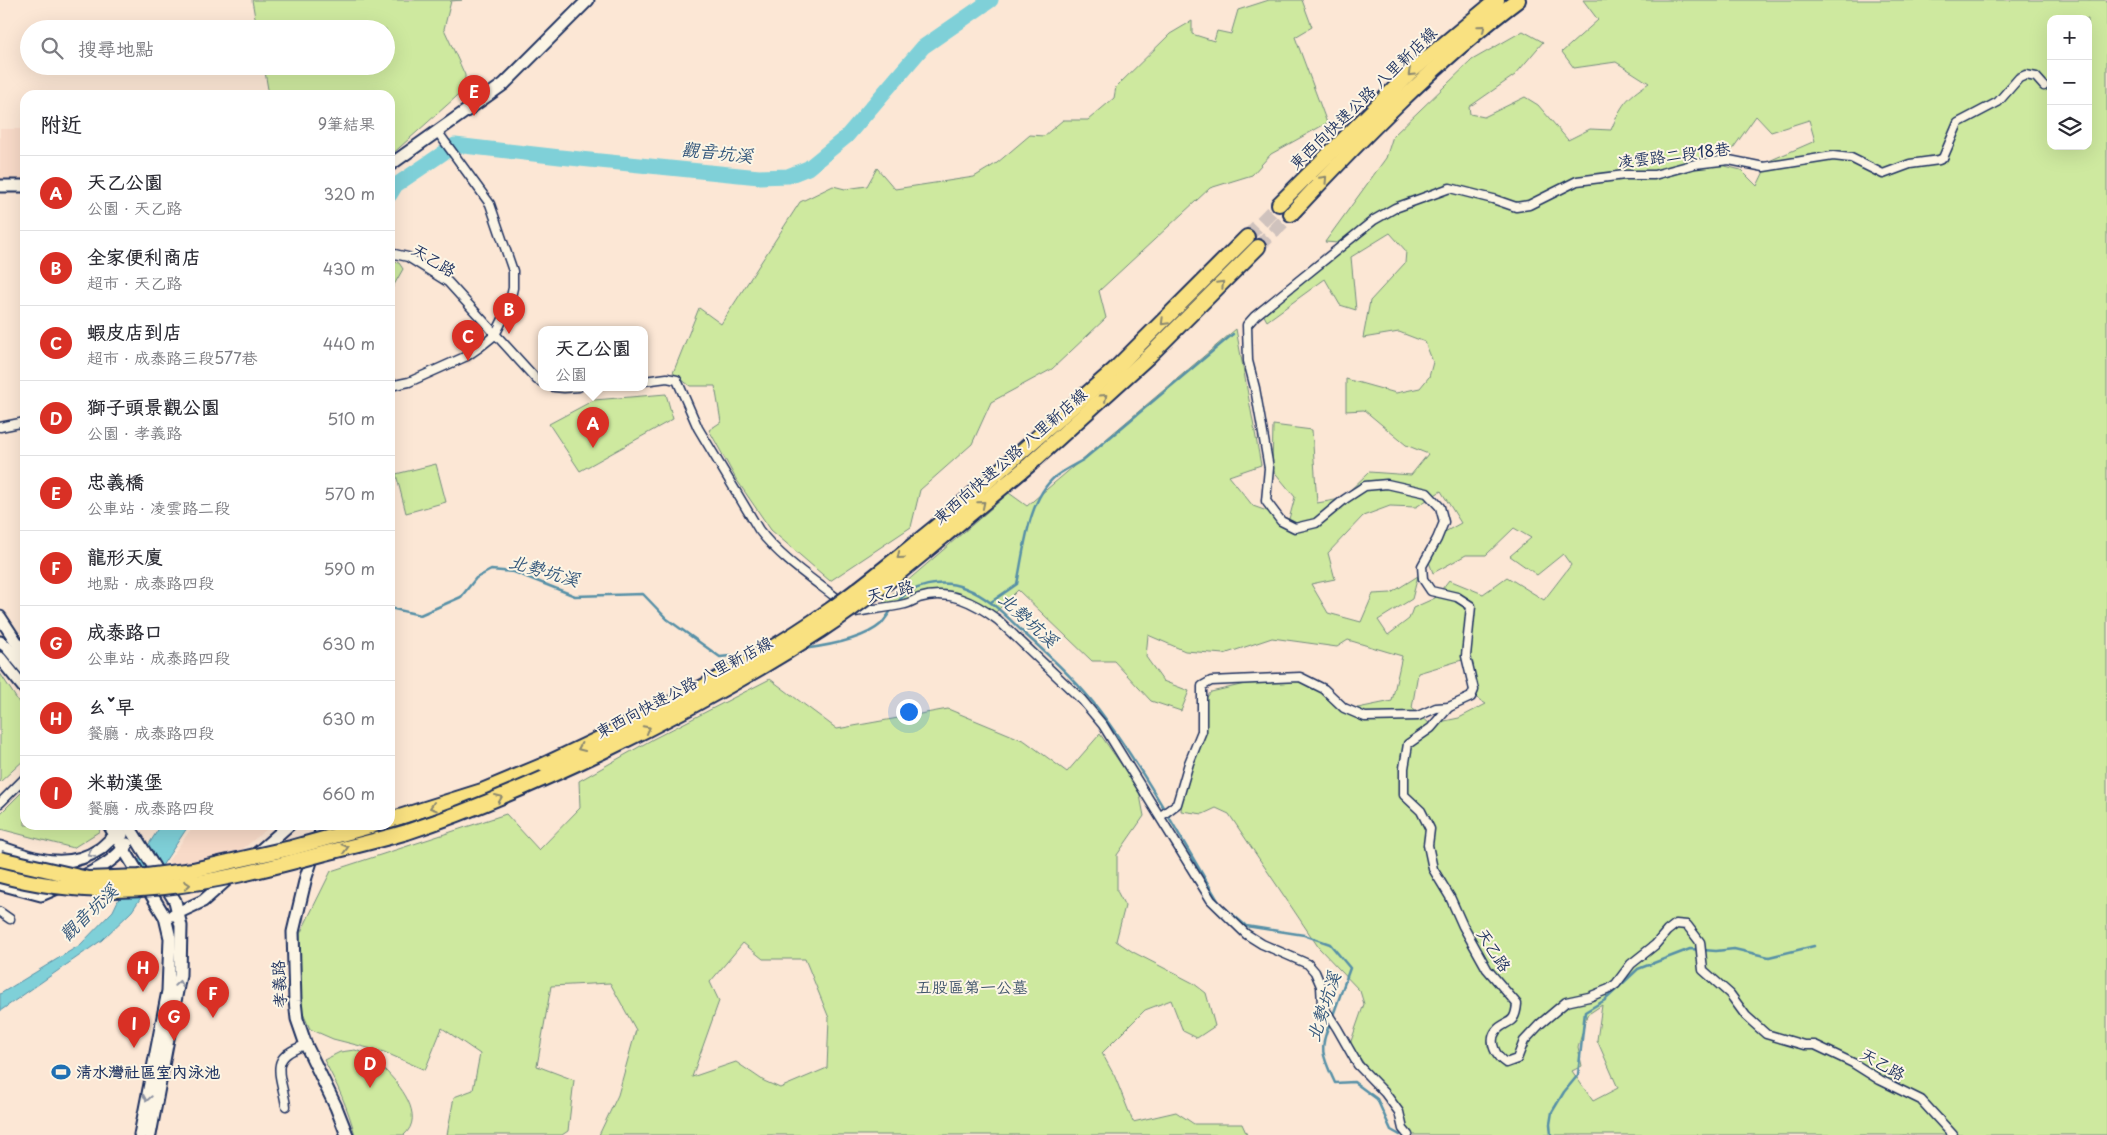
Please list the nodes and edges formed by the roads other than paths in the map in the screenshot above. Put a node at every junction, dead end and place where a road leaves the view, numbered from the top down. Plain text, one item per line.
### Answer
1 (588, 0) edge
2 (1508, 2) edge
3 (2044, 86) dead end
4 (1359, 131) junction
5 (439, 135) junction
6 (395, 162) edge
7 (0, 186) edge
8 (20, 186) edge
9 (1279, 204) tunnel mouth
10 (1290, 214) tunnel mouth
11 (1247, 237) tunnel mouth
12 (1258, 248) tunnel mouth
13 (395, 254) edge
14 (495, 335) junction
15 (538, 380) edge
16 (648, 380) edge
17 (395, 385) edge
18 (20, 423) edge
19 (0, 427) edge
20 (941, 530) junction
21 (0, 616) edge
22 (0, 642) edge
23 (20, 647) edge
24 (0, 658) edge
25 (20, 663) edge
26 (20, 683) edge
27 (1449, 708) junction
28 (20, 783) edge
29 (0, 803) edge
30 (1161, 816) junction
31 (395, 818) edge
32 (112, 830) edge
33 (131, 830) edge
34 (283, 830) edge
35 (321, 830) edge
36 (356, 830) edge
37 (115, 836) junction
38 (0, 847) edge
39 (126, 854) junction
40 (0, 859) edge
41 (0, 875) edge
42 (0, 884) edge
43 (0, 912) edge
44 (179, 914) junction
45 (165, 917) junction
46 (10, 918) dead end
47 (306, 1044) junction
48 (286, 1106) dead end
49 (140, 1135) edge
50 (150, 1135) edge
51 (346, 1135) edge
52 (1408, 1135) edge
53 (1953, 1135) edge

1 - 5 street
2 - 4 highway, 東西向快速公路 八里新店線
3 - 27 street, 凌雲路二段18巷
4 - 9 highway, 東西向快速公路 八里新店線
10 -> 4 highway, 東西向快速公路 八里新店線
5 - 6 street
5 - 14 street
7 - 8 street
11 -> 20 highway, 東西向快速公路 八里新店線
20 -> 12 highway, 東西向快速公路 八里新店線
13 - 14 street, 天乙路
14 - 15 street, 天乙路
14 - 17 street
16 - 30 street, 天乙路
18 - 19 street
20 -> 31 highway, 東西向快速公路 八里新店線, bridge
41 -> 20 highway, 東西向快速公路 八里新店線, bridge
21 - 23 street
22 - 25 street
24 - 26 street
27 - 30 street
27 - 53 street, 天乙路
28 - 29 street
30 - 52 street, 天乙路
32 - 37 street
33 - 37 street
33 - 39 street
33 - 44 street
34 - 44 street
35 - 47 street, 孝義路
36 - 40 highway, bridge
37 -> 38 street
37 - 39 street
39 - 42 street
39 - 45 street, bridge
43 - 46 street
44 - 45 street
50 -> 44 street
45 -> 49 street
47 - 48 street
47 - 51 street, 孝義路

